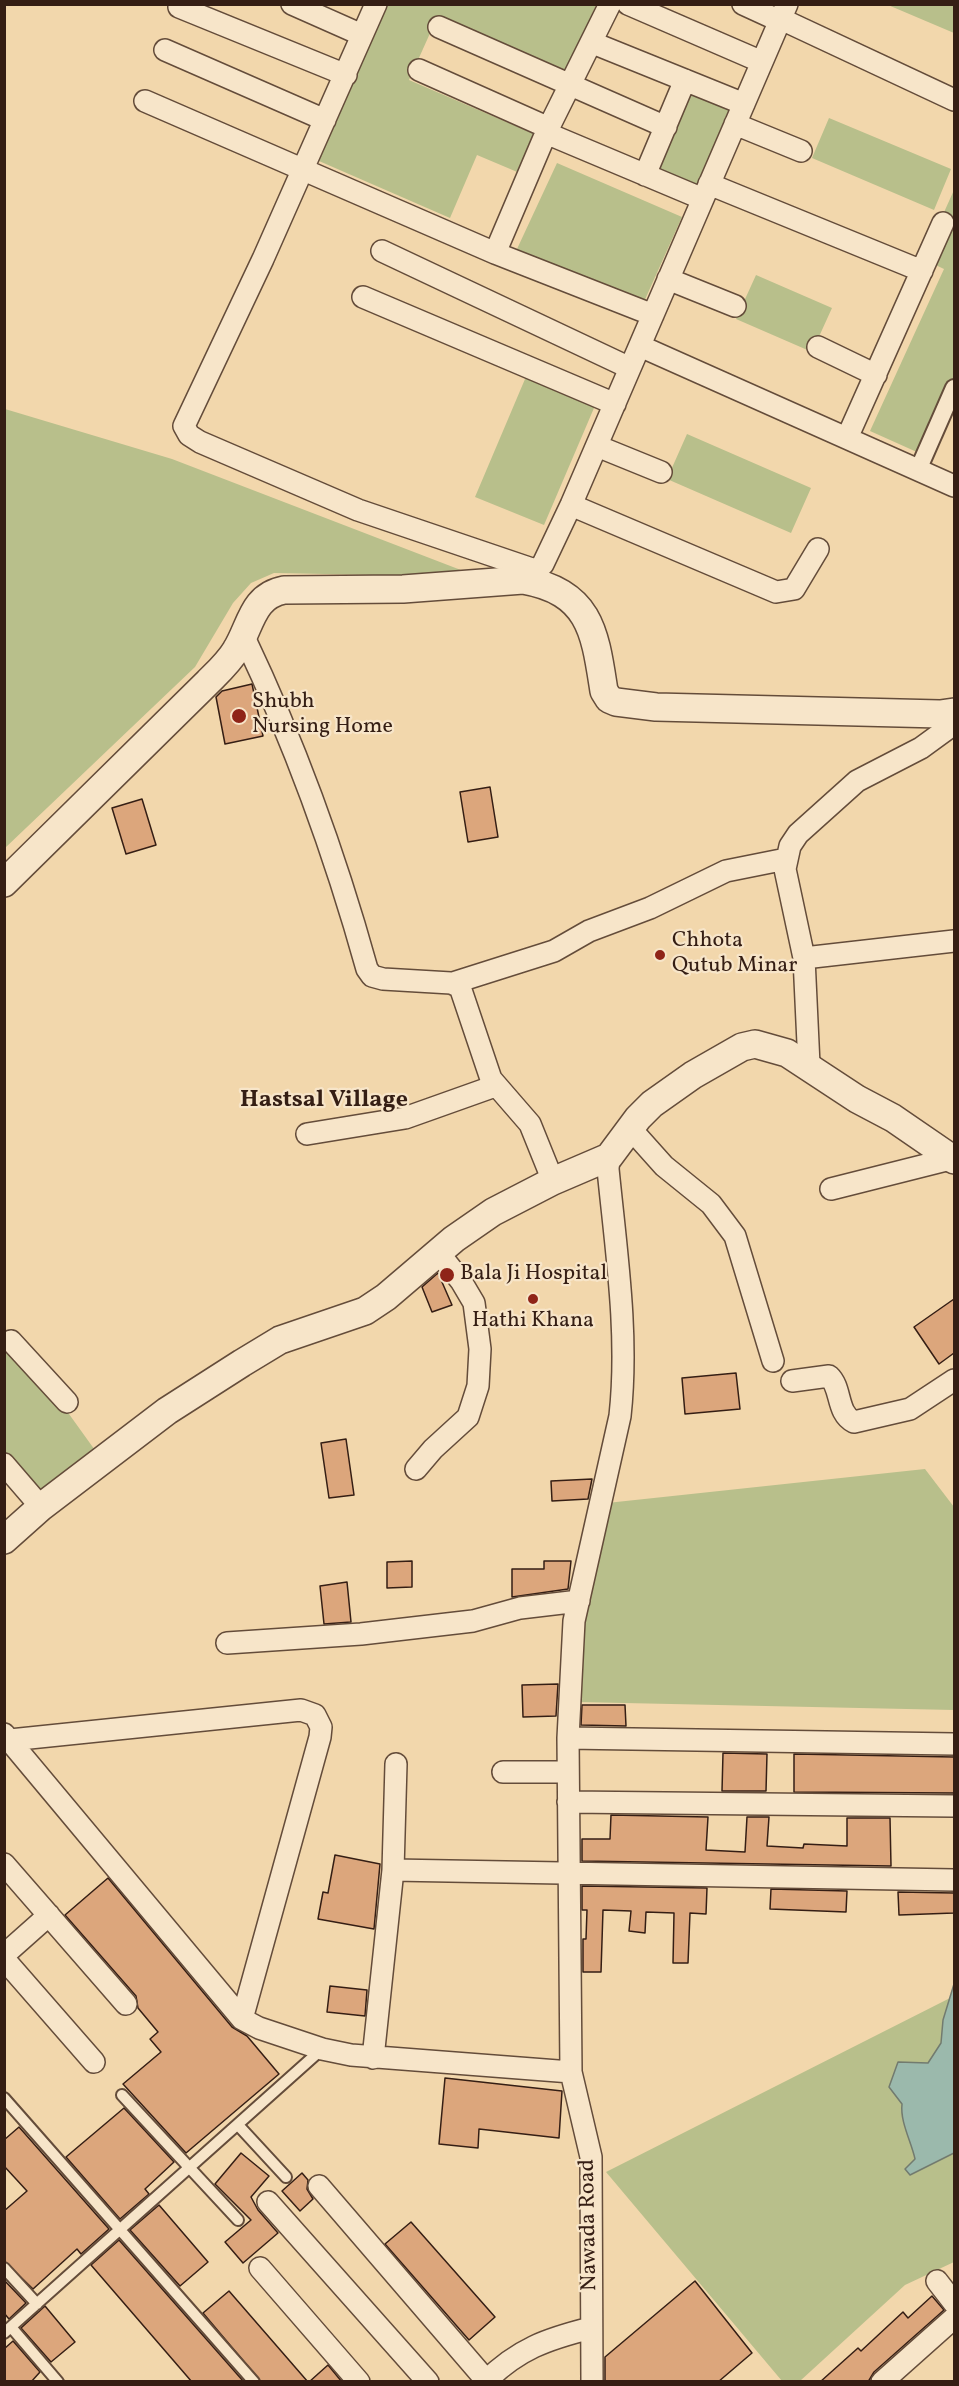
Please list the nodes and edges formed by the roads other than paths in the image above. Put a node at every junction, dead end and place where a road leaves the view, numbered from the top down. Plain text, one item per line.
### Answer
1 (292, 4) edge
2 (376, 4) edge
3 (610, 4) edge
4 (628, 4) edge
5 (742, 4) edge
6 (179, 7) dead end
7 (783, 15) edge
8 (439, 27) dead end
9 (363, 35) junction
10 (593, 43) junction
11 (165, 50) dead end
12 (762, 62) junction
13 (419, 70) dead end
14 (346, 75) junction
15 (685, 80) junction
16 (571, 86) junction
17 (954, 100) edge
18 (145, 101) dead end
19 (744, 104) junction
20 (325, 120) junction
21 (735, 124) junction
22 (666, 127) junction
23 (548, 131) junction
24 (801, 151) dead end
25 (302, 171) junction
26 (645, 175) junction
27 (706, 191) junction
28 (943, 223) dead end
29 (382, 251) dead end
30 (495, 253) junction
31 (921, 271) junction
32 (668, 279) junction
33 (363, 297) dead end
34 (735, 306) dead end
35 (653, 315) junction
36 (640, 346) junction
37 (818, 347) dead end
38 (630, 368) junction
39 (876, 375) junction
40 (954, 388) edge
41 (615, 404) junction
42 (848, 438) junction
43 (597, 446) junction
44 (918, 470) junction
45 (662, 472) dead end
46 (954, 486) edge
47 (571, 505) junction
48 (818, 549) dead end
49 (530, 576) junction
50 (244, 637) junction
51 (954, 712) edge
52 (954, 724) edge
53 (786, 859) junction
54 (4, 883) edge
55 (954, 941) edge
56 (804, 958) junction
57 (453, 983) junction
58 (809, 1065) junction
59 (495, 1086) junction
60 (630, 1128) junction
61 (307, 1134) dead end
62 (609, 1157) junction
63 (954, 1159) edge
64 (553, 1181) junction
65 (831, 1189) dead end
66 (438, 1252) junction
67 (7, 1341) edge
68 (773, 1361) dead end
69 (954, 1380) edge
70 (792, 1381) dead end
71 (67, 1402) dead end
72 (4, 1464) edge
73 (416, 1468) dead end
74 (41, 1507) junction
75 (4, 1540) edge
76 (579, 1601) junction
77 (227, 1643) dead end
78 (7, 1737) edge
79 (568, 1738) junction
80 (954, 1744) edge
81 (396, 1764) dead end
82 (504, 1772) dead end
83 (568, 1772) junction
84 (568, 1802) junction
85 (954, 1806) edge
86 (4, 1864) edge
87 (393, 1870) junction
88 (567, 1872) junction
89 (954, 1880) edge
90 (49, 1915) junction
91 (4, 1957) edge
92 (126, 2004) dead end
93 (242, 2019) junction
94 (322, 2049) junction
95 (373, 2058) junction
96 (94, 2062) dead end
97 (571, 2072) junction
98 (122, 2095) dead end
99 (4, 2098) edge
100 (238, 2125) junction
101 (190, 2168) junction
102 (286, 2177) dead end
103 (319, 2186) dead end
104 (268, 2202) dead end
105 (238, 2220) dead end
106 (120, 2230) junction
107 (4, 2268) edge
108 (260, 2268) dead end
109 (937, 2282) dead end
110 (37, 2304) junction
111 (954, 2304) edge
112 (954, 2318) edge
113 (591, 2328) junction
114 (8, 2330) edge
115 (486, 2381) edge
116 (58, 2382) edge
117 (254, 2382) edge
118 (359, 2382) edge
119 (428, 2382) edge
120 (591, 2382) edge
121 (882, 2382) edge

1 - 9 street
2 - 9 street
3 - 10 street
4 - 12 street
5 - 7 street
6 - 14 street
7 - 12 street
7 - 17 street
8 - 16 street
9 - 14 street
10 - 15 street
10 - 16 street
11 - 20 street
12 - 19 street
13 - 23 street
14 - 20 street
15 - 19 street
15 - 22 street
16 - 22 street
16 - 23 street
18 - 25 street
19 - 21 street
20 - 25 street
21 - 24 street
21 - 27 street
22 - 26 street
23 - 26 street
23 - 30 street
25 - 30 street
25 - 49 street
26 - 27 street
27 - 31 street
27 - 32 street
28 - 31 street
29 - 38 street
30 - 35 street
31 - 39 street
32 - 34 street
32 - 35 street
33 - 41 street
35 - 36 street
36 - 38 street
36 - 42 street
37 - 39 street
38 - 41 street
39 - 42 street
40 - 44 street
41 - 43 street
42 - 44 street
43 - 45 street
43 - 47 street
44 - 46 street
47 - 48 street
47 - 49 street
49 - 50 street
49 - 51 street
50 - 54 street
50 - 57 street
52 - 53 street
53 - 56 street
53 - 57 street
55 - 56 street
56 - 58 street
57 - 59 street
58 - 60 street
58 - 63 street
59 - 61 street
59 - 64 street
60 - 62 street
60 - 68 street
62 - 64 street
62 - 76 street, Nawada Road
63 - 65 street
64 - 66 street
66 - 73 street
66 - 74 street
67 - 71 street
69 - 70 street
72 - 74 street
74 - 75 street
76 - 77 street
76 - 79 street, Nawada Road
78 - 93 street
78 - 93 street
79 - 80 street
79 - 83 street, Nawada Road
81 - 87 street
82 - 83 street
83 - 84 street, Nawada Road
84 - 85 street
84 - 88 street, Nawada Road
86 - 90 street
87 - 88 street
87 - 95 street
88 - 89 street
88 - 97 street, Nawada Road
90 - 91 street
90 - 92 street
91 - 96 street
93 - 94 street
94 - 95 street
94 - 100 lane
95 - 97 street
97 - 113 street, Nawada Road
98 - 101 lane
99 - 106 lane
100 - 101 lane
100 - 102 lane
101 - 105 lane
101 - 106 lane
103 - 115 street
104 - 119 street
106 - 110 lane
106 - 117 lane
107 - 110 lane
108 - 118 street
109 - 111 street
110 - 114 lane
112 - 121 street
113 - 115 street
113 - 120 street, Nawada Road
114 - 116 lane

